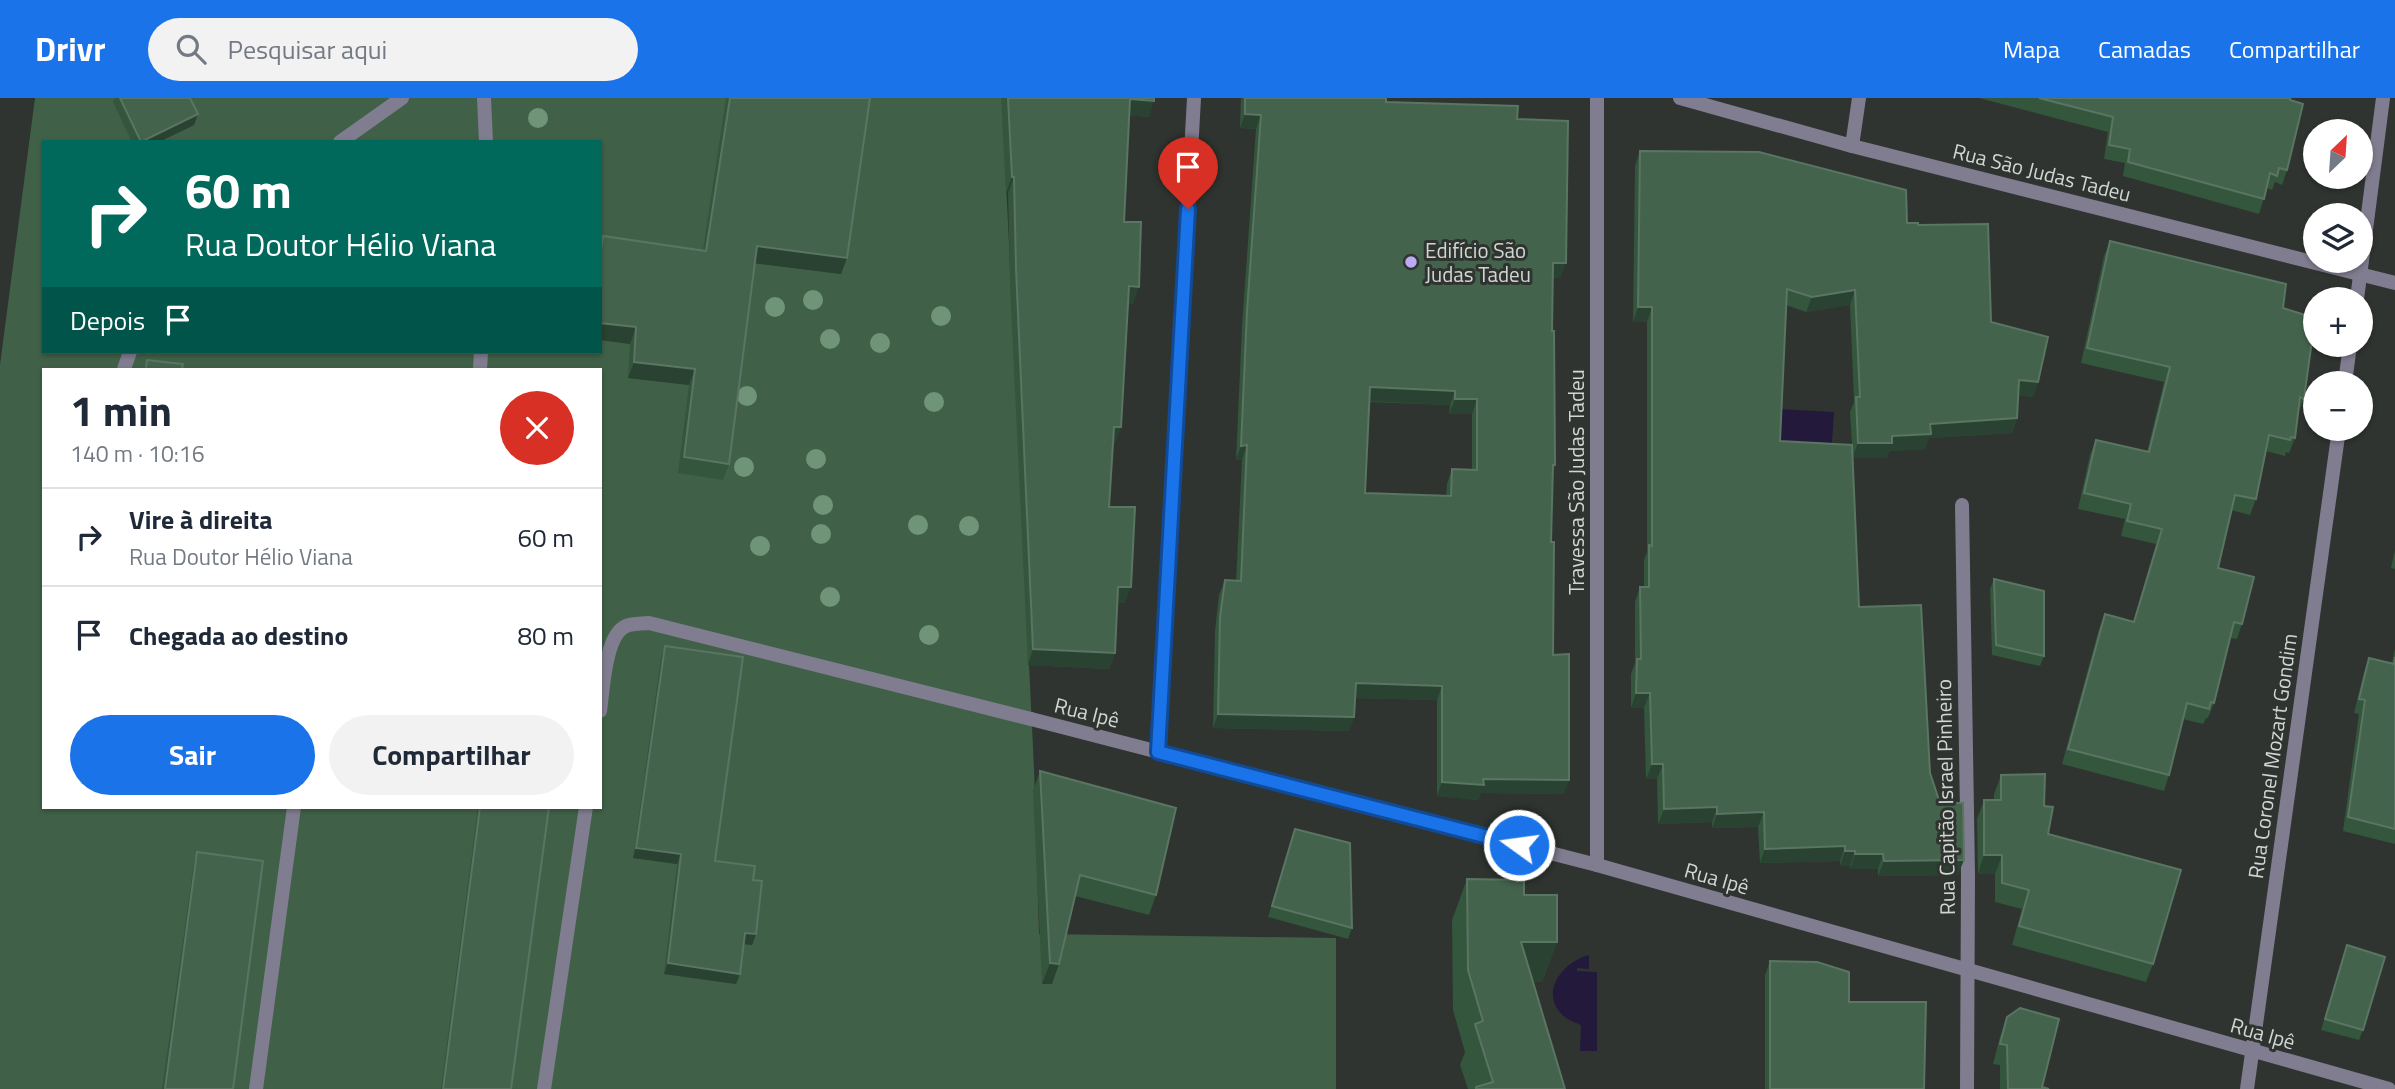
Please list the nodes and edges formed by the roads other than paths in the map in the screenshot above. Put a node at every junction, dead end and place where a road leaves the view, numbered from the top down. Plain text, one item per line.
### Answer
1 (402, 98) edge
2 (484, 98) edge
3 (1194, 98) edge
4 (1597, 98) edge
5 (1680, 98) edge
6 (1859, 98) edge
7 (2383, 98) edge
8 (343, 140) edge
9 (486, 140) edge
10 (1852, 146) junction
11 (2360, 274) junction
12 (2395, 283) edge
13 (2358, 287) edge
14 (2337, 441) edge
15 (1962, 505) dead end
16 (602, 697) edge
17 (1158, 752) junction
18 (294, 809) edge
19 (586, 809) edge
20 (1597, 865) junction
21 (1969, 970) junction
22 (2252, 1052) junction
23 (256, 1089) edge
24 (544, 1089) edge
25 (1967, 1089) edge
26 (2247, 1089) edge
27 (2389, 1089) edge

1 - 8 street
2 - 9 street
3 - 17 street
4 - 20 street, Travessa São Judas Tadeu
5 - 10 street, Rua São Judas Tadeu
6 - 10 street
7 - 11 street
10 - 11 street, Rua São Judas Tadeu
11 - 12 street, Rua São Judas Tadeu
11 - 13 street
14 - 22 street, Rua Coronel Mozart Gondim
15 - 21 street, Rua Capitão Israel Pinheiro
16 - 17 street, Rua Ipê
17 - 20 street, Rua Ipê
18 - 23 street
19 - 24 street
20 - 21 street, Rua Ipê
21 - 22 street, Rua Ipê
21 - 25 street, Rua Capitão Israel Pinheiro
22 - 26 street, Rua Coronel Mozart Gondim
22 - 27 street, Rua Ipê

